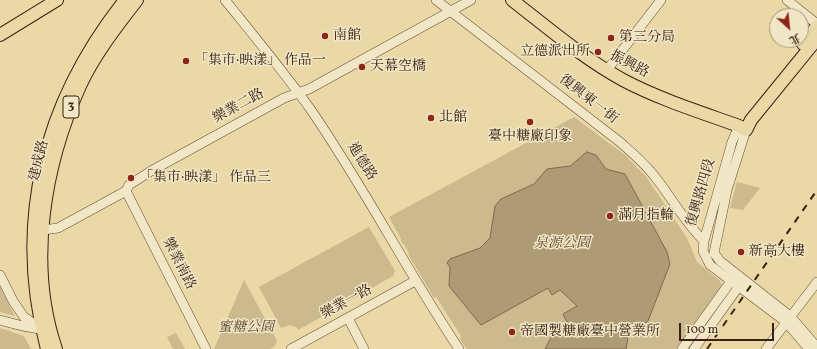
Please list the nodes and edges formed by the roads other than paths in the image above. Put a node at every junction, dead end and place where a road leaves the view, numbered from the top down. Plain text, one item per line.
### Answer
1 (57, 0) edge
2 (125, 0) edge
3 (137, 0) edge
4 (225, 0) edge
5 (436, 0) edge
6 (471, 0) edge
7 (512, 0) edge
8 (661, 0) edge
9 (787, 0) edge
10 (452, 11) junction
11 (817, 25) edge
12 (0, 35) edge
13 (817, 38) edge
14 (607, 70) junction
15 (298, 93) junction
16 (742, 128) junction
17 (126, 191) junction
18 (44, 230) junction
19 (704, 241) junction
20 (0, 275) edge
21 (737, 280) junction
22 (415, 282) junction
23 (817, 282) edge
24 (348, 318) junction
25 (788, 319) junction
26 (0, 320) edge
27 (45, 329) junction
28 (817, 347) edge
29 (47, 349) edge
30 (56, 349) edge
31 (206, 349) edge
32 (291, 349) edge
33 (364, 349) edge
34 (459, 349) edge
35 (682, 349) edge
36 (694, 349) edge
37 (766, 349) edge
38 (809, 349) edge

1 - 12 main road
2 - 27 main road, 建成路 / 3
3 - 18 main road, 建成路 / 3
4 - 15 street, 進德路
5 - 10 street, 復興東一街
6 - 10 street, 樂業二路
7 - 14 main road, 振興路
8 - 14 street
9 - 11 street
10 - 15 street, 樂業二路
10 - 19 street, 復興東一街
11 - 16 main road, 復興路四段
13 - 16 main road, 復興路四段
14 - 16 main road, 振興路
15 - 17 street, 樂業二路
15 - 22 street, 進德路
16 - 19 street, 復興路四段
16 - 21 street, 復興路四段
17 - 18 street, 樂業二路
17 - 31 street, 樂業南路
18 - 27 main road, 建成路 / 3
19 - 21 street, 復興路四段
20 - 27 street
21 - 25 street, 復興路四段
21 - 35 street
21 - 36 street
22 - 24 street, 樂業一路
22 - 34 street, 進德路
23 - 25 street
24 - 32 street, 樂業一路
24 - 33 street
25 - 28 street, 復興路四段
25 - 37 street
25 - 38 street, 復興路四段
26 - 27 street
27 - 29 main road, 建成路 / 3
27 - 30 main road, 建成路 / 3

